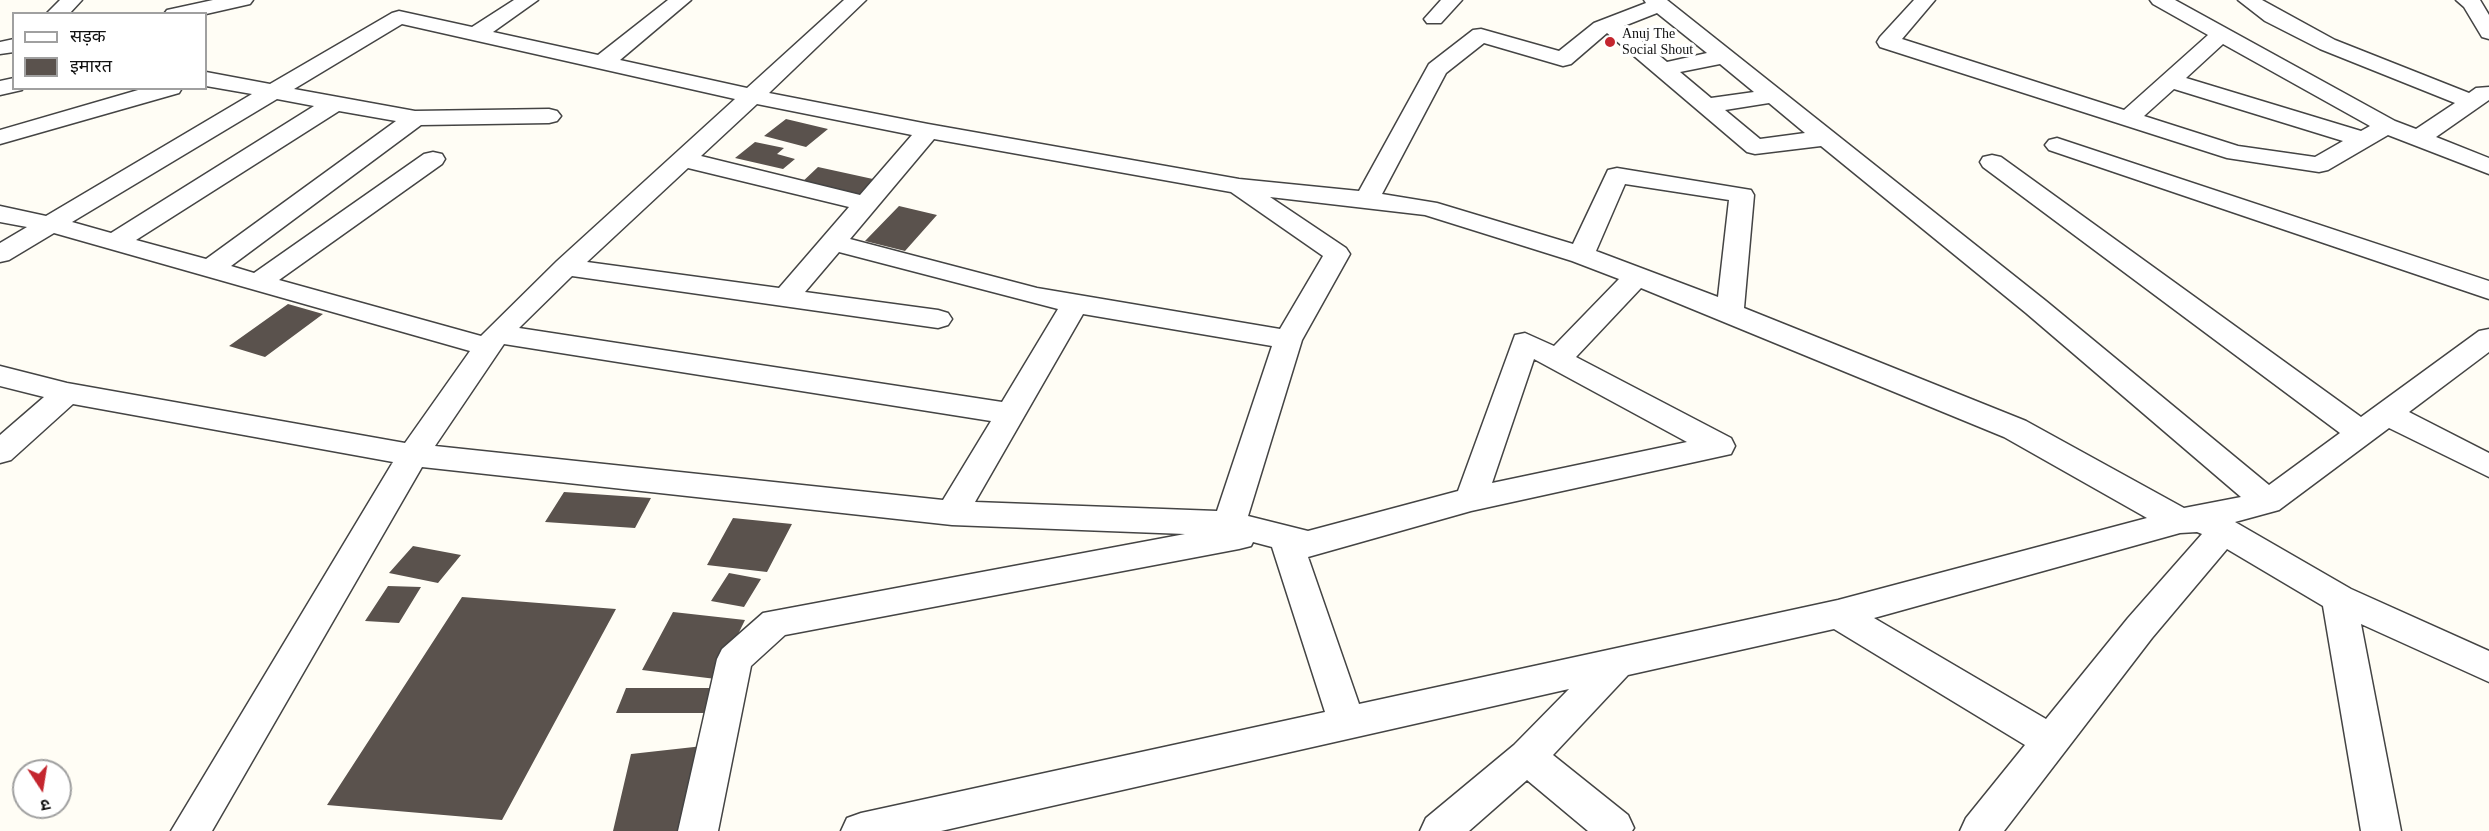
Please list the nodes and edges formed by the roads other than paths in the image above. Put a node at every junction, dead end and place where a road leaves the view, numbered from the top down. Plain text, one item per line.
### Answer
1 (72, 0) edge
2 (243, 0) edge
3 (528, 0) edge
4 (681, 0) edge
5 (856, 0) edge
6 (1452, 0) edge
7 (1925, 0) edge
8 (2160, 0) edge
9 (2248, 0) edge
10 (1657, 2) edge
11 (2476, 3) edge
12 (58, 12) edge
13 (184, 12) edge
14 (1434, 19) dead end
15 (1609, 24) junction
16 (2223, 33) junction
17 (2489, 33) edge
18 (475, 34) junction
19 (1725, 56) junction
20 (602, 63) junction
21 (1663, 69) junction
22 (207, 79) edge
23 (2168, 80) junction
24 (164, 90) edge
25 (273, 92) junction
26 (752, 96) junction
27 (1773, 96) junction
28 (2481, 96) edge
29 (335, 104) junction
30 (1706, 106) junction
31 (549, 116) dead end
32 (415, 118) junction
33 (2126, 120) junction
34 (2387, 126) junction
35 (928, 131) junction
36 (0, 138) edge
37 (1826, 138) junction
38 (2419, 138) junction
39 (2364, 140) junction
40 (2057, 145) dead end
41 (433, 159) dead end
42 (683, 159) junction
43 (1992, 162) dead end
44 (2489, 167) edge
45 (1239, 186) junction
46 (1367, 199) junction
47 (866, 204) junction
48 (0, 214) edge
49 (50, 224) junction
50 (115, 242) junction
51 (834, 242) junction
52 (0, 254) edge
53 (1581, 255) junction
54 (566, 267) junction
55 (210, 269) junction
56 (1636, 277) junction
57 (258, 282) junction
58 (2489, 290) edge
59 (785, 298) junction
60 (1075, 304) junction
61 (1730, 312) junction
62 (938, 319) dead end
63 (2489, 338) edge
64 (493, 340) junction
65 (1288, 340) junction
66 (1558, 359) junction
67 (0, 376) edge
68 (67, 393) junction
69 (1011, 414) junction
70 (2374, 424) junction
71 (0, 452) edge
72 (413, 455) junction
73 (2489, 466) edge
74 (1471, 499) junction
75 (2268, 502) junction
76 (952, 513) junction
77 (1229, 524) junction
78 (2202, 524) junction
79 (1274, 535) junction
80 (2339, 598) junction
81 (1838, 614) junction
82 (1616, 664) junction
83 (2489, 667) edge
84 (1347, 723) junction
85 (2051, 741) junction
86 (1527, 757) junction
87 (1614, 828) dead end
88 (191, 831) edge
89 (698, 831) edge
90 (861, 831) edge
91 (1440, 831) edge
92 (1980, 831) edge
93 (2381, 831) edge

1 - 12 street
2 - 13 street
3 - 18 street
4 - 20 street
5 - 26 street
6 - 14 street
7 - 33 street
8 - 16 street
9 - 28 street
10 - 15 street
10 - 19 street
11 - 17 street
15 - 21 street
15 - 46 street
16 - 23 street
16 - 34 street
18 - 20 street
18 - 25 street
19 - 21 street
19 - 27 street
20 - 26 street
21 - 30 street
22 - 25 street
23 - 33 street
23 - 39 street
24 - 36 street
25 - 29 street
25 - 49 street
26 - 35 street
26 - 42 street
27 - 30 street
27 - 37 street
28 - 38 street
29 - 32 street
29 - 50 street
30 - 37 street
31 - 32 street
32 - 55 street
33 - 39 street
34 - 38 street
34 - 39 street
35 - 45 street
35 - 47 street
37 - 75 street
38 - 44 street
40 - 58 street
41 - 57 street
42 - 47 street
42 - 54 street
43 - 70 street
45 - 46 street
45 - 65 street
46 - 53 street
47 - 51 street
48 - 49 street
49 - 50 street
49 - 52 street
50 - 55 street
51 - 59 street
51 - 60 street
53 - 56 street
53 - 61 street
54 - 59 street
54 - 64 street
55 - 57 street
56 - 61 street
56 - 66 street
57 - 64 street
59 - 62 street
60 - 65 street
60 - 69 street
61 - 78 street
63 - 70 street
64 - 69 street
64 - 72 street
65 - 77 street
66 - 74 street
66 - 74 street
67 - 68 street
68 - 71 street
68 - 72 street
69 - 76 street
70 - 73 street
70 - 75 street
72 - 76 street
72 - 88 street
74 - 79 street
75 - 78 street
76 - 77 street
77 - 79 street
78 - 80 street
78 - 81 street
78 - 85 street
79 - 84 street
79 - 89 street
80 - 83 street
80 - 93 street
81 - 82 street
81 - 85 street
82 - 84 street
82 - 86 street
84 - 90 street
85 - 92 street
86 - 87 street
86 - 91 street

